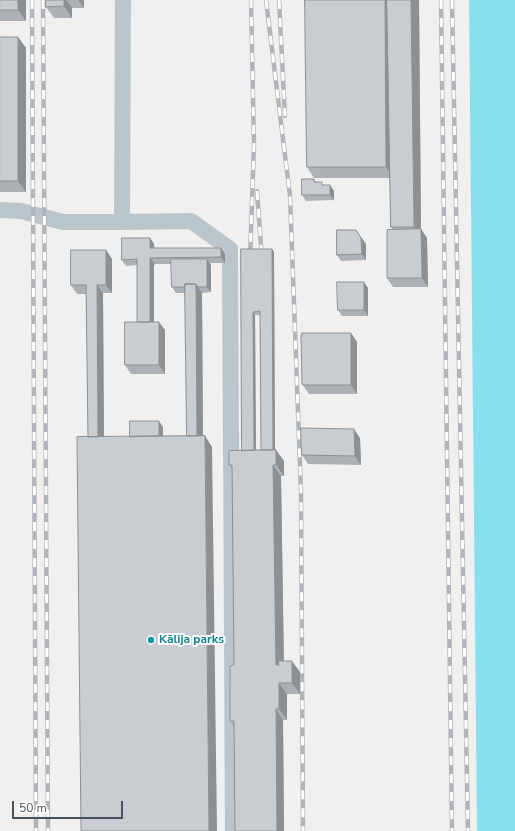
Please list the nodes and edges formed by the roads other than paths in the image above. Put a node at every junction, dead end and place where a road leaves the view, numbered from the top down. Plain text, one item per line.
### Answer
1 (123, 0) edge
2 (0, 210) edge
3 (122, 222) junction
4 (233, 831) edge

1 - 3 street
2 - 3 street
3 - 4 street

